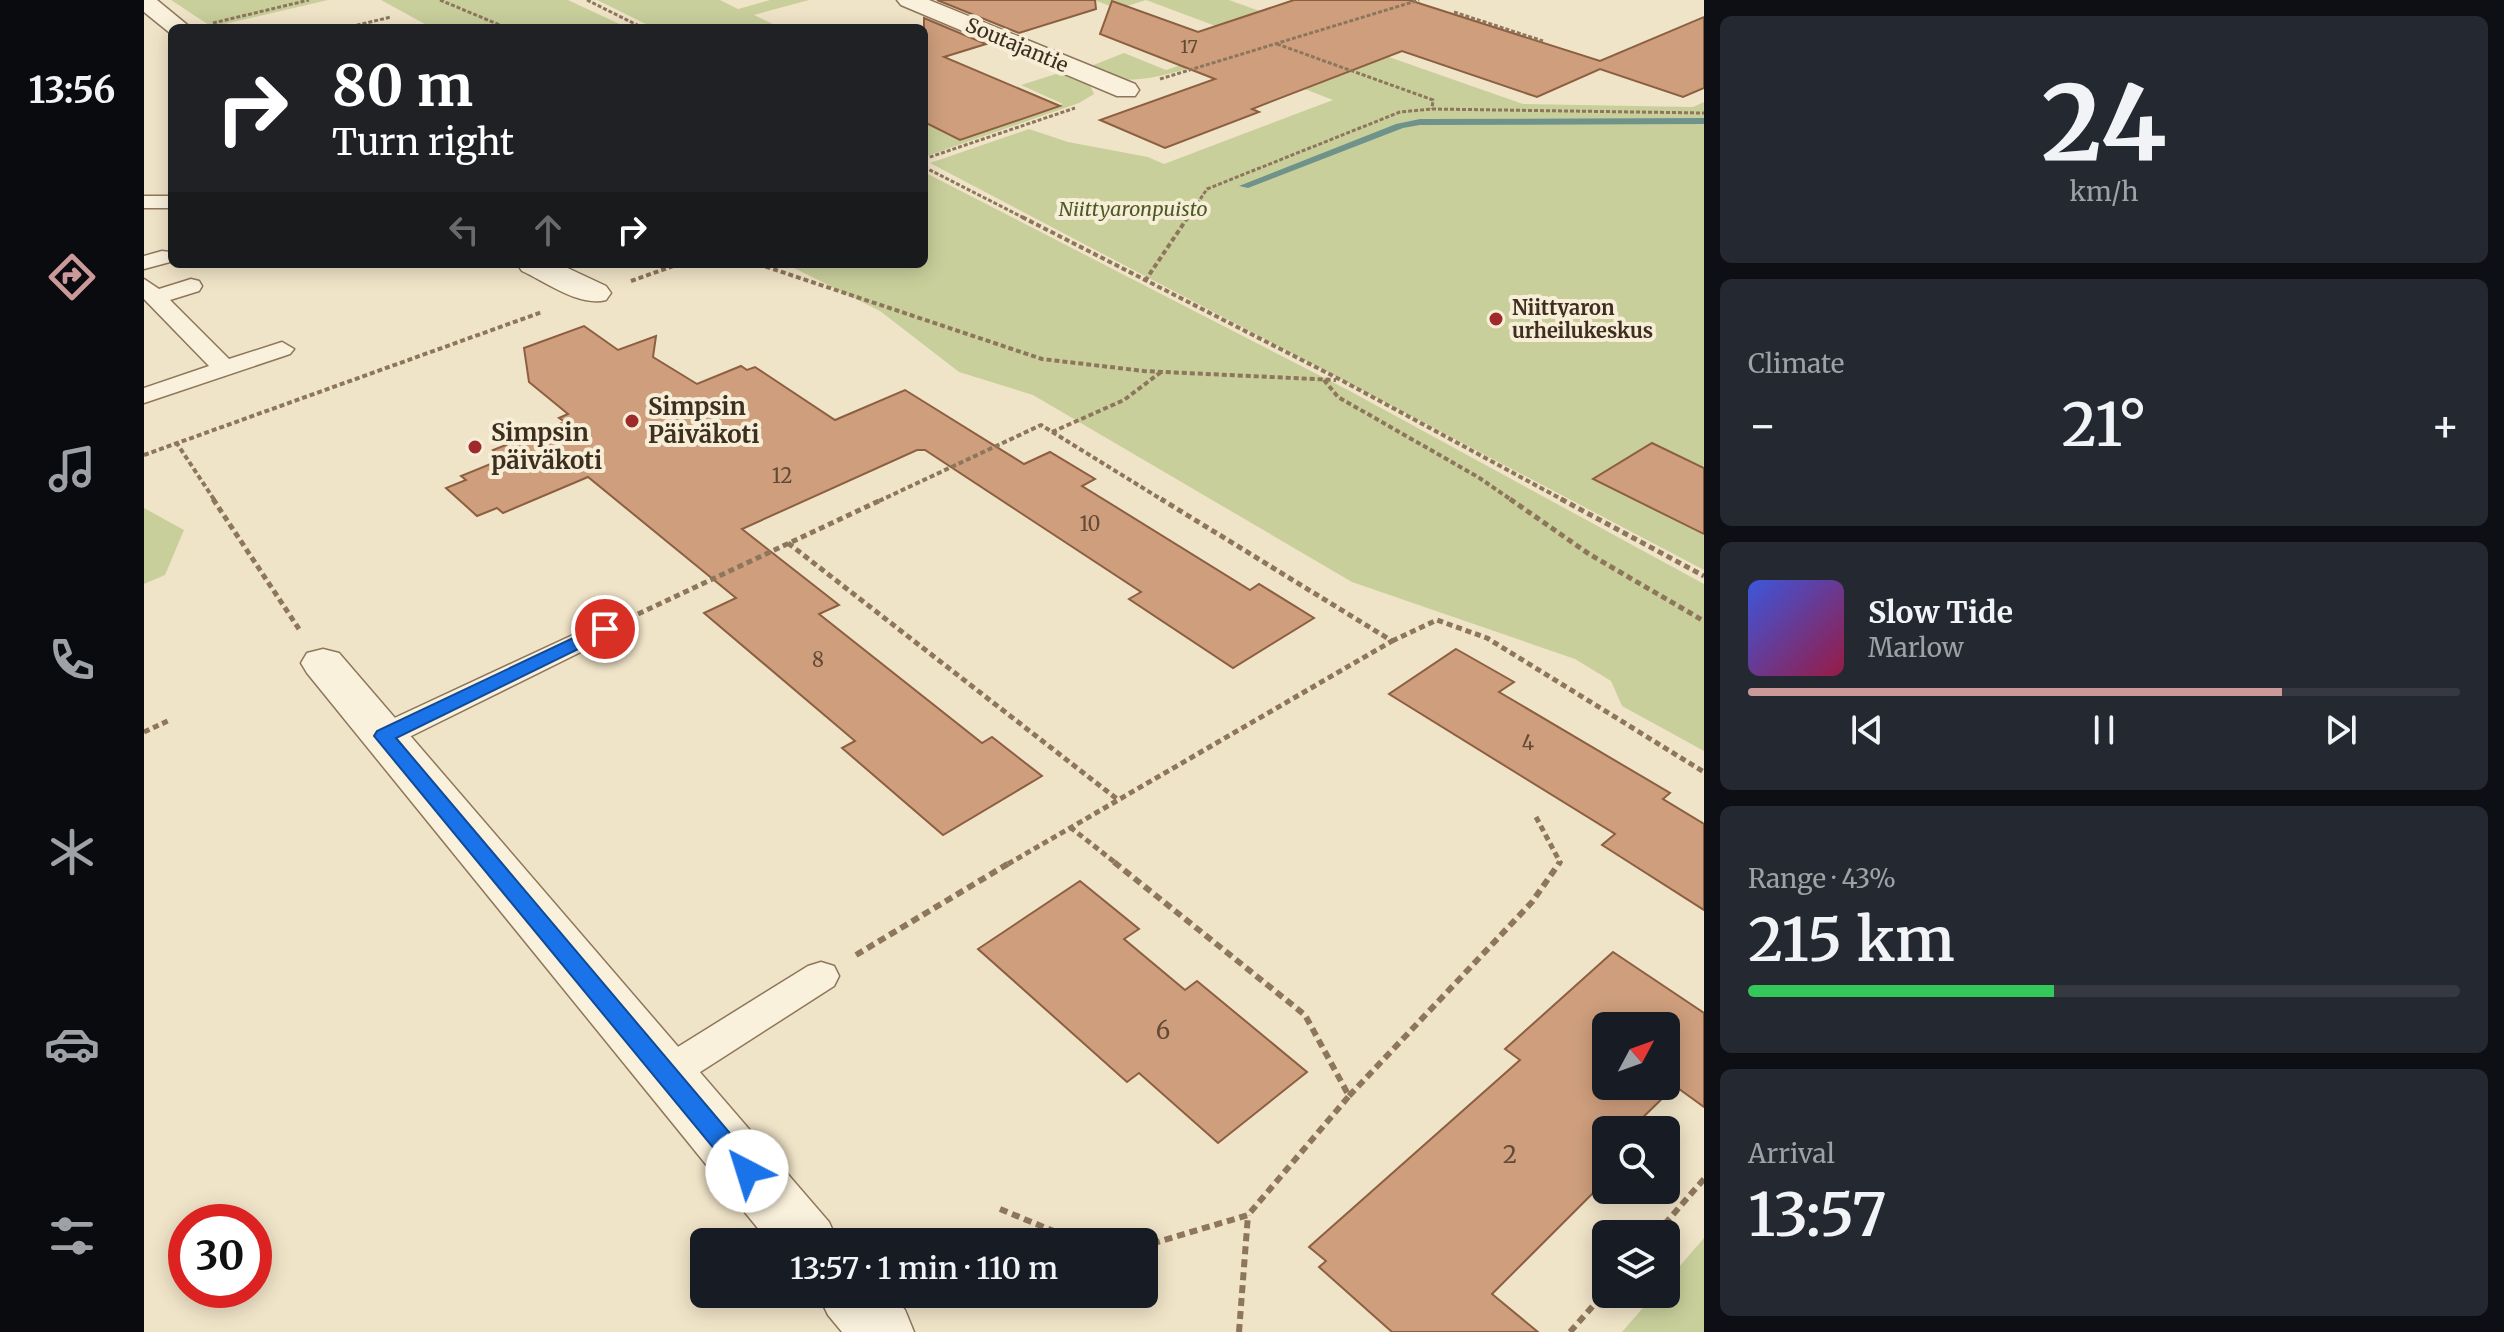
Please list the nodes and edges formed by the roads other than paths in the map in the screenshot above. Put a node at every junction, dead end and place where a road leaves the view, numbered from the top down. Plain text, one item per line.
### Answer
1 (909, 0) edge
2 (144, 1) edge
3 (174, 24) edge
4 (1126, 90) road end
5 (144, 202) edge
6 (168, 202) edge
7 (542, 268) edge
8 (191, 286) dead end
9 (149, 292) edge
10 (595, 293) road end
11 (282, 349) dead end
12 (224, 368) junction
13 (144, 396) edge
14 (605, 629) road end
15 (323, 663) road end
16 (384, 736) junction
17 (821, 976) road end
18 (666, 1074) junction
19 (795, 1228) edge
20 (862, 1308) edge
21 (882, 1332) edge

1 - 4 street, Soutajantie
2 - 3 street
5 - 6 lane
7 - 10 street
8 - 9 lane
9 - 12 lane
11 - 12 lane
12 - 13 lane
14 - 16 lane
15 - 16 street
16 - 18 street
17 - 18 lane
18 - 19 street
20 - 21 street

